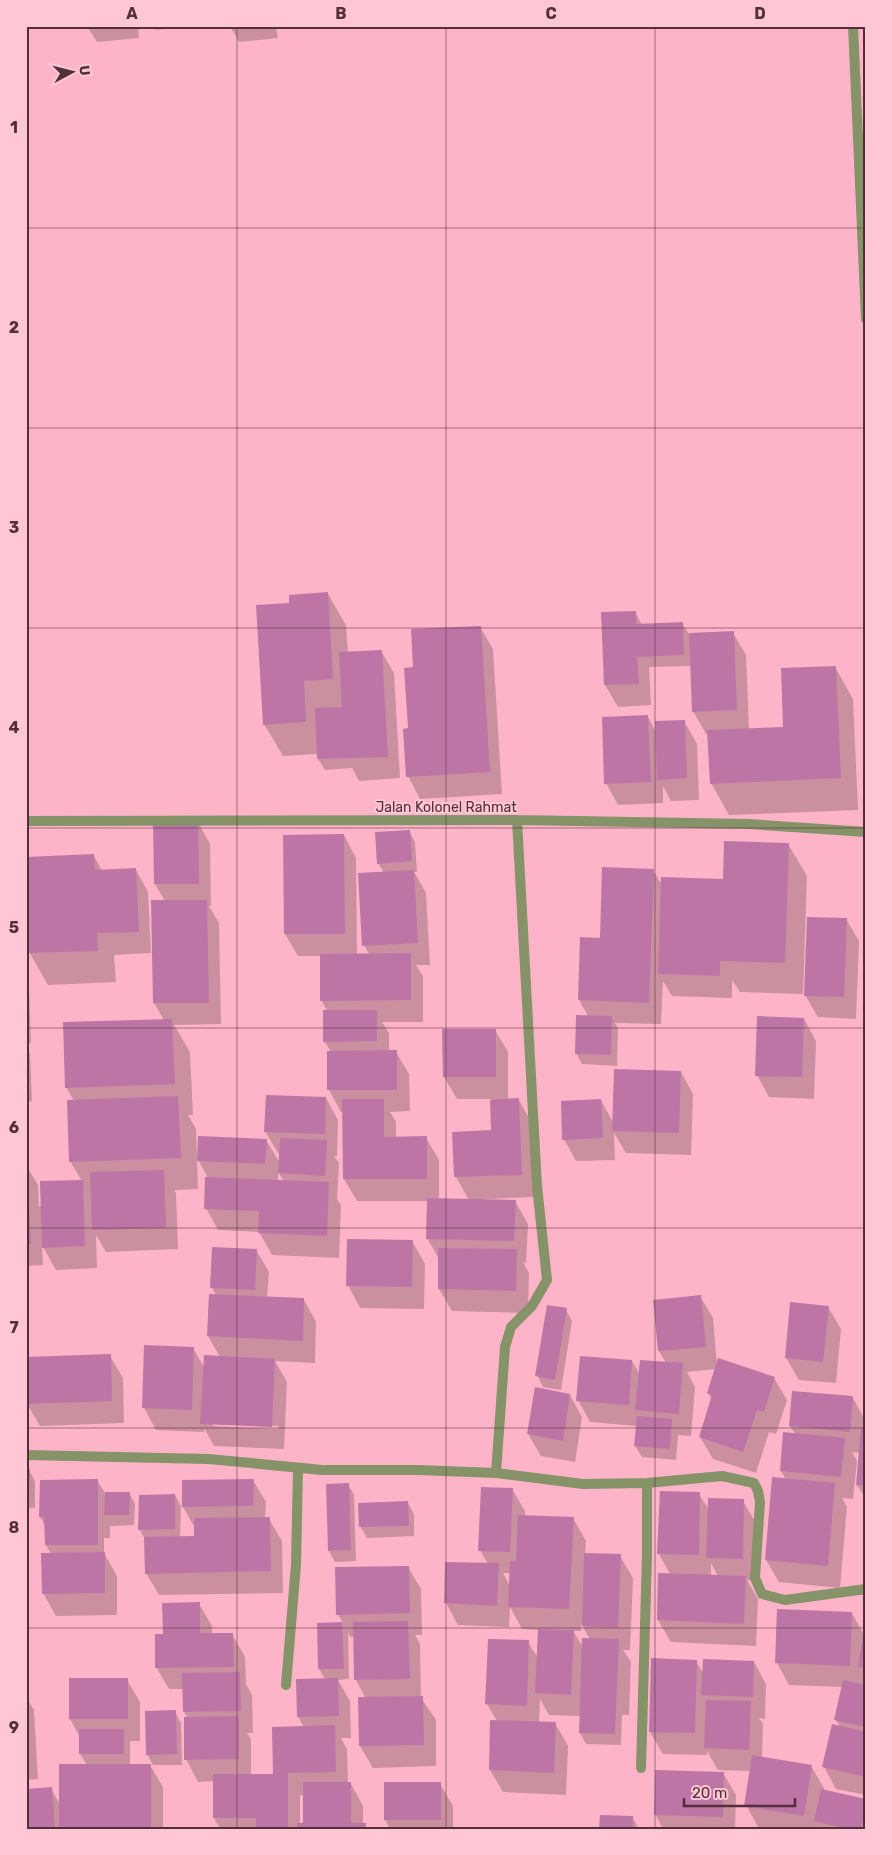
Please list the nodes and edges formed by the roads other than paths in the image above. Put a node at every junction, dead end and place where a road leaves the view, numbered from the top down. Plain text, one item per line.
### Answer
1 (853, 26) edge
2 (866, 320) edge
3 (518, 820) junction
4 (26, 821) edge
5 (866, 832) edge
6 (26, 1455) edge
7 (298, 1468) junction
8 (496, 1473) junction
9 (647, 1483) junction
10 (866, 1589) edge
11 (286, 1684) dead end
12 (641, 1768) dead end

1 - 2 street
3 - 4 street, Jalan Kolonel Rahmat
3 - 5 street, Jalan Kolonel Rahmat
3 - 8 street
6 - 7 street
7 - 8 street
7 - 11 street
8 - 9 street
9 - 10 street
9 - 12 street

